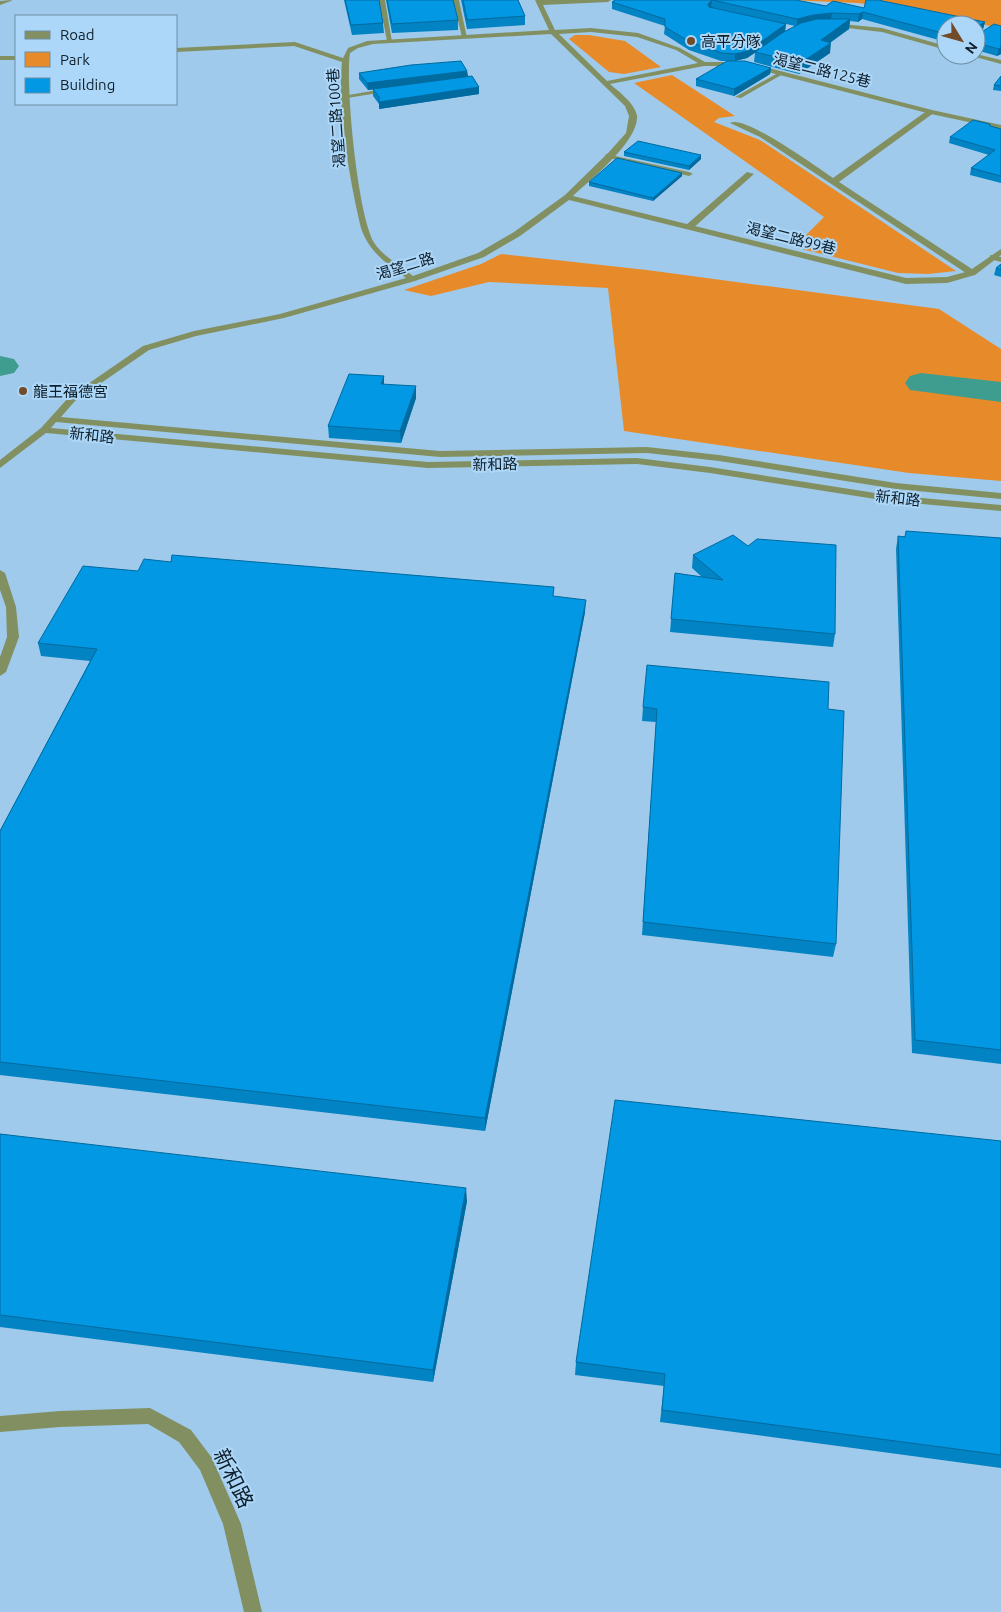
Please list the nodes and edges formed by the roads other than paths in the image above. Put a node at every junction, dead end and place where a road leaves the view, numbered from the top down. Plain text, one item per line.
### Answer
1 (9, 0) edge
2 (382, 0) edge
3 (456, 0) edge
4 (608, 0) edge
5 (539, 1) edge
6 (0, 3) edge
7 (821, 25) edge
8 (553, 32) junction
9 (465, 37) junction
10 (390, 40) junction
11 (936, 45) edge
12 (178, 50) edge
13 (0, 58) edge
14 (15, 58) edge
15 (986, 58) edge
16 (752, 59) edge
17 (345, 61) junction
18 (1001, 62) edge
19 (704, 64) junction
20 (745, 64) junction
21 (780, 74) junction
22 (605, 83) junction
23 (396, 90) edge
24 (347, 96) junction
25 (739, 97) edge
26 (931, 112) junction
27 (734, 123) dead end
28 (1001, 127) edge
29 (610, 156) junction
30 (689, 174) edge
31 (750, 174) dead end
32 (833, 182) junction
33 (568, 197) junction
34 (689, 227) junction
35 (1001, 250) edge
36 (997, 258) edge
37 (972, 273) junction
38 (412, 279) junction
39 (54, 419) junction
40 (44, 430) junction
41 (0, 465) edge
42 (1001, 496) edge
43 (1001, 508) edge
44 (0, 573) edge
45 (0, 672) edge
46 (0, 1424) edge
47 (253, 1612) edge

1 - 6 street
2 - 10 street
3 - 9 street
4 - 5 street
5 - 8 street
7 - 11 street
8 - 9 street, 渴望二路100巷
8 - 19 street, 渴望二路100巷
8 - 22 street, 渴望二路
9 - 10 street, 渴望二路100巷
10 - 17 street, 渴望二路100巷
12 - 17 street
13 - 14 street
15 - 18 street
16 - 20 street
17 - 24 street, 渴望二路100巷
19 - 20 street, 渴望二路125巷
19 - 22 street, 渴望二路125巷
20 - 21 street, 渴望二路125巷
21 - 25 street
21 - 26 street, 渴望二路125巷
22 - 29 street, 渴望二路
23 - 24 street
24 - 38 street, 渴望二路100巷
26 - 28 street, 渴望二路125巷
26 - 32 street
27 - 32 street
29 - 30 street
29 - 33 street, 渴望二路
31 - 34 street
32 - 37 street
33 - 34 street, 渴望二路99巷
33 - 38 street, 渴望二路
34 - 37 street, 渴望二路99巷
35 - 36 street, 渴望二路99巷
36 - 37 street, 渴望二路99巷
38 - 39 street, 渴望二路
39 - 40 street, 渴望二路
39 - 42 street, 新和路
40 - 41 street, 新和路
40 - 43 street, 新和路
44 - 45 street
46 - 47 street, 新和路

